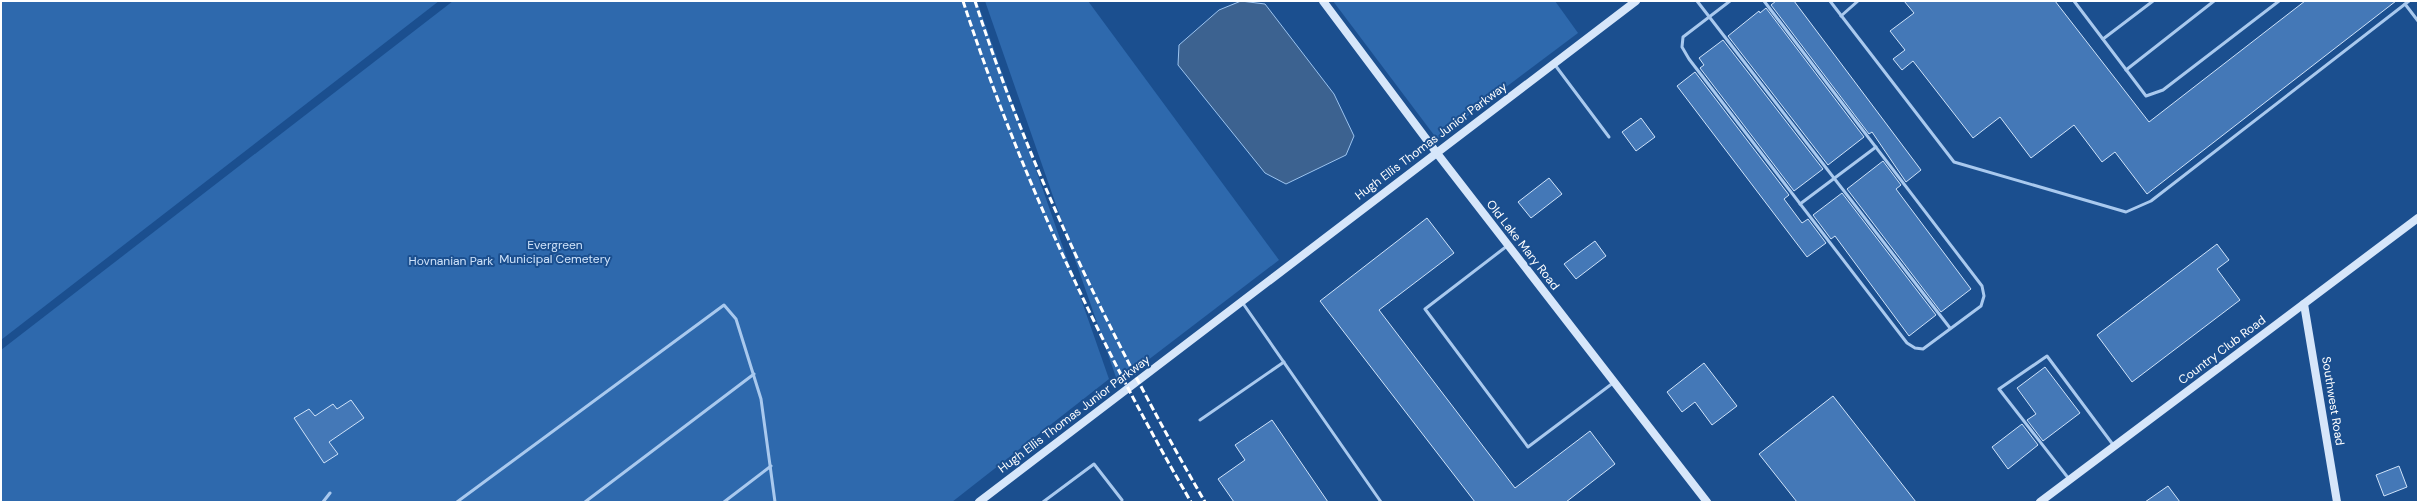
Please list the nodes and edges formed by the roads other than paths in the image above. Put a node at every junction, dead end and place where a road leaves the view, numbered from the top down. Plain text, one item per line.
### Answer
1 (1322, 1) edge
2 (1697, 1) edge
3 (1730, 1) edge
4 (1764, 1) edge
5 (1830, 1) edge
6 (1858, 1) edge
7 (2074, 1) edge
8 (2153, 1) edge
9 (2214, 1) edge
10 (2279, 1) edge
11 (2409, 1) edge
12 (1634, 2) edge
13 (2405, 4) junction
14 (1841, 16) junction
15 (1710, 17) junction
16 (2418, 21) edge
17 (2103, 39) junction
18 (1554, 63) junction
19 (2126, 70) junction
20 (1609, 137) dead end
21 (1876, 147) junction
22 (1436, 152) junction
23 (1834, 178) junction
24 (1800, 204) junction
25 (2418, 218) edge
26 (1508, 245) junction
27 (1242, 301) junction
28 (2304, 304) junction
29 (1950, 328) junction
30 (1284, 362) junction
31 (754, 374) junction
32 (1615, 382) junction
33 (1200, 420) dead end
34 (2114, 446) junction
35 (771, 466) junction
36 (2070, 480) junction
37 (330, 493) dead end
38 (1122, 500) dead end
39 (323, 502) edge
40 (457, 502) edge
41 (585, 502) edge
42 (724, 502) edge
43 (775, 502) edge
44 (979, 502) edge
45 (1044, 502) edge
46 (1381, 502) edge
47 (1707, 502) edge
48 (2040, 502) edge
49 (2337, 502) edge

1 - 22 street, Old Lake Mary Road
2 - 15 lane
3 - 15 lane
4 - 21 lane
5 - 14 lane
6 - 14 lane
7 - 17 lane
8 - 17 lane
9 - 19 lane
10 - 19 lane
11 - 13 lane
12 - 18 street, Hugh Ellis Thomas Junior Parkway
13 - 14 lane
13 - 16 lane
15 - 23 lane
15 - 24 lane
17 - 19 lane
18 - 20 lane
18 - 22 street, Hugh Ellis Thomas Junior Parkway
21 - 23 lane
21 - 29 lane
22 - 26 street, Old Lake Mary Road
22 - 27 street, Hugh Ellis Thomas Junior Parkway
23 - 24 lane
23 - 29 lane
24 - 29 lane
25 - 28 street, Country Club Road
26 - 32 street, Old Lake Mary Road
26 - 32 lane
27 - 30 lane
27 - 44 street, Hugh Ellis Thomas Junior Parkway
28 - 34 street, Country Club Road
28 - 49 street, Southwest Road
30 - 33 lane
30 - 46 lane
31 - 35 lane
31 - 40 lane
31 - 41 lane
32 - 47 street, Old Lake Mary Road
34 - 36 street, Country Club Road
34 - 36 lane
35 - 42 lane
35 - 43 lane
36 - 48 street, Country Club Road
37 - 39 lane
38 - 45 lane

